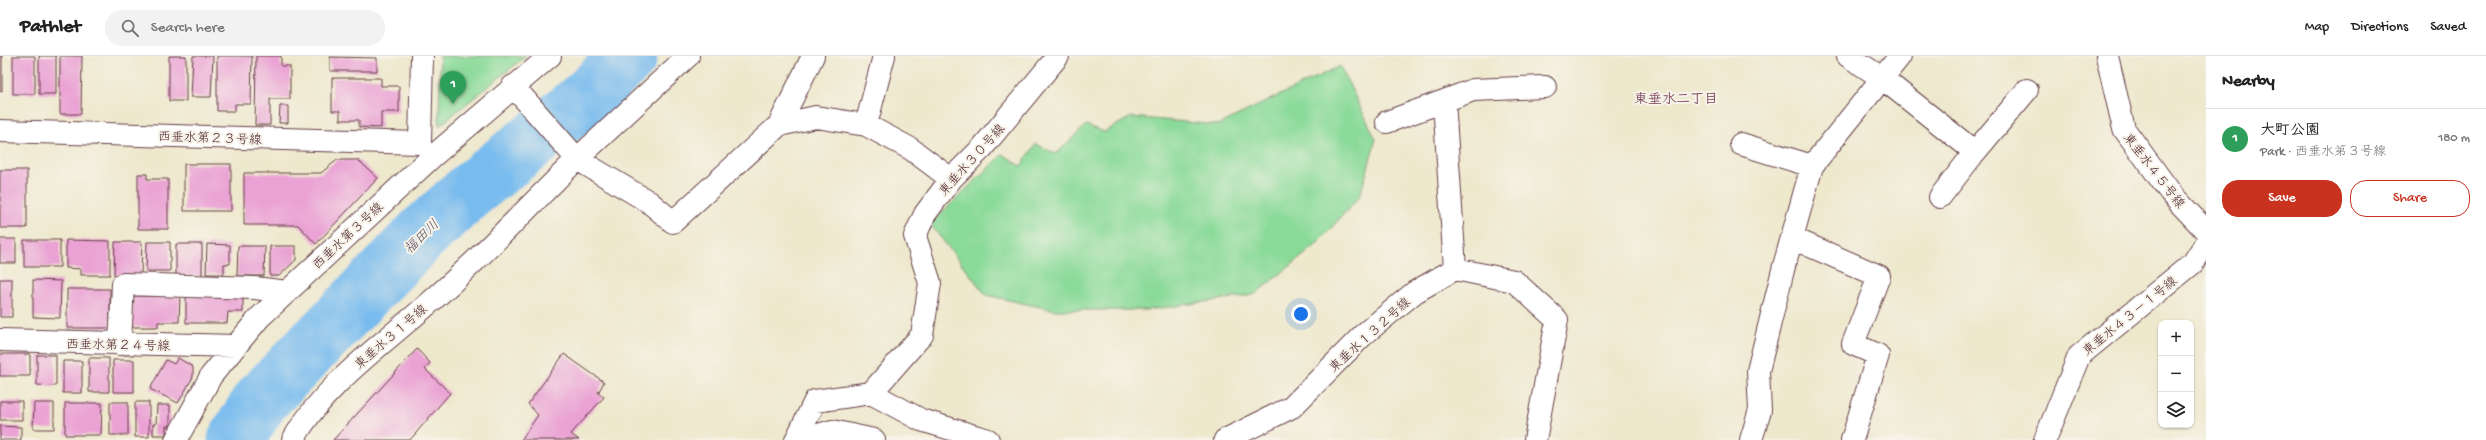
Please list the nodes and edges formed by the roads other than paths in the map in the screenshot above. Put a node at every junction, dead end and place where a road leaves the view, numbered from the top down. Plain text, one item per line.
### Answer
1 (422, 56) edge
2 (550, 56) edge
3 (688, 56) edge
4 (813, 56) edge
5 (884, 56) edge
6 (1058, 56) edge
7 (1848, 56) edge
8 (1900, 56) edge
9 (2107, 56) edge
10 (1882, 78) junction
11 (513, 86) junction
12 (1545, 87) dead end
13 (2027, 90) dead end
14 (1444, 101) junction
15 (1387, 122) dead end
16 (866, 124) junction
17 (779, 125) junction
18 (0, 131) edge
19 (1741, 144) dead end
20 (426, 150) junction
21 (1975, 152) junction
22 (577, 159) junction
23 (1812, 166) junction
24 (950, 179) junction
25 (1940, 198) dead end
26 (2206, 231) edge
27 (1792, 238) junction
28 (2206, 243) edge
29 (1455, 269) junction
30 (287, 292) junction
31 (0, 340) edge
32 (120, 344) junction
33 (236, 346) junction
34 (871, 393) junction
35 (176, 440) edge
36 (293, 440) edge
37 (796, 440) edge
38 (800, 440) edge
39 (874, 440) edge
40 (988, 440) edge
41 (1225, 440) edge
42 (1536, 440) edge
43 (1751, 440) edge
44 (1852, 440) edge
45 (2045, 440) edge

1 - 20 street
2 - 11 street, 西垂水第３号線
3 - 22 street, 東垂水３１号線
4 - 17 street
5 - 16 street
6 - 24 street, 東垂水３０号線
7 - 10 street
8 - 10 street
9 - 26 street, 東垂水４５号線
10 - 21 street
10 - 23 street
11 - 20 street, 西垂水第３号線
11 - 22 street
12 - 14 street
13 - 21 street
14 - 15 street
14 - 29 street
16 - 17 street
16 - 24 street
17 - 22 street
18 - 20 street, 西垂水第２３号線
19 - 23 street
20 - 30 street, 西垂水第３号線
21 - 25 street
22 - 36 street, 東垂水３１号線
23 - 27 street
24 - 34 street, 東垂水３０号線
27 - 43 street
27 - 44 street
28 - 45 street, 東垂水４３－１号線
29 - 41 street, 東垂水１３２号線
29 - 42 street
30 - 32 street
30 - 33 street, 西垂水第３号線
31 - 32 street, 西垂水第２４号線
32 - 33 street, 西垂水第２４号線
33 - 35 street, 西垂水第３号線
34 - 37 street
34 - 40 street
38 - 39 street

